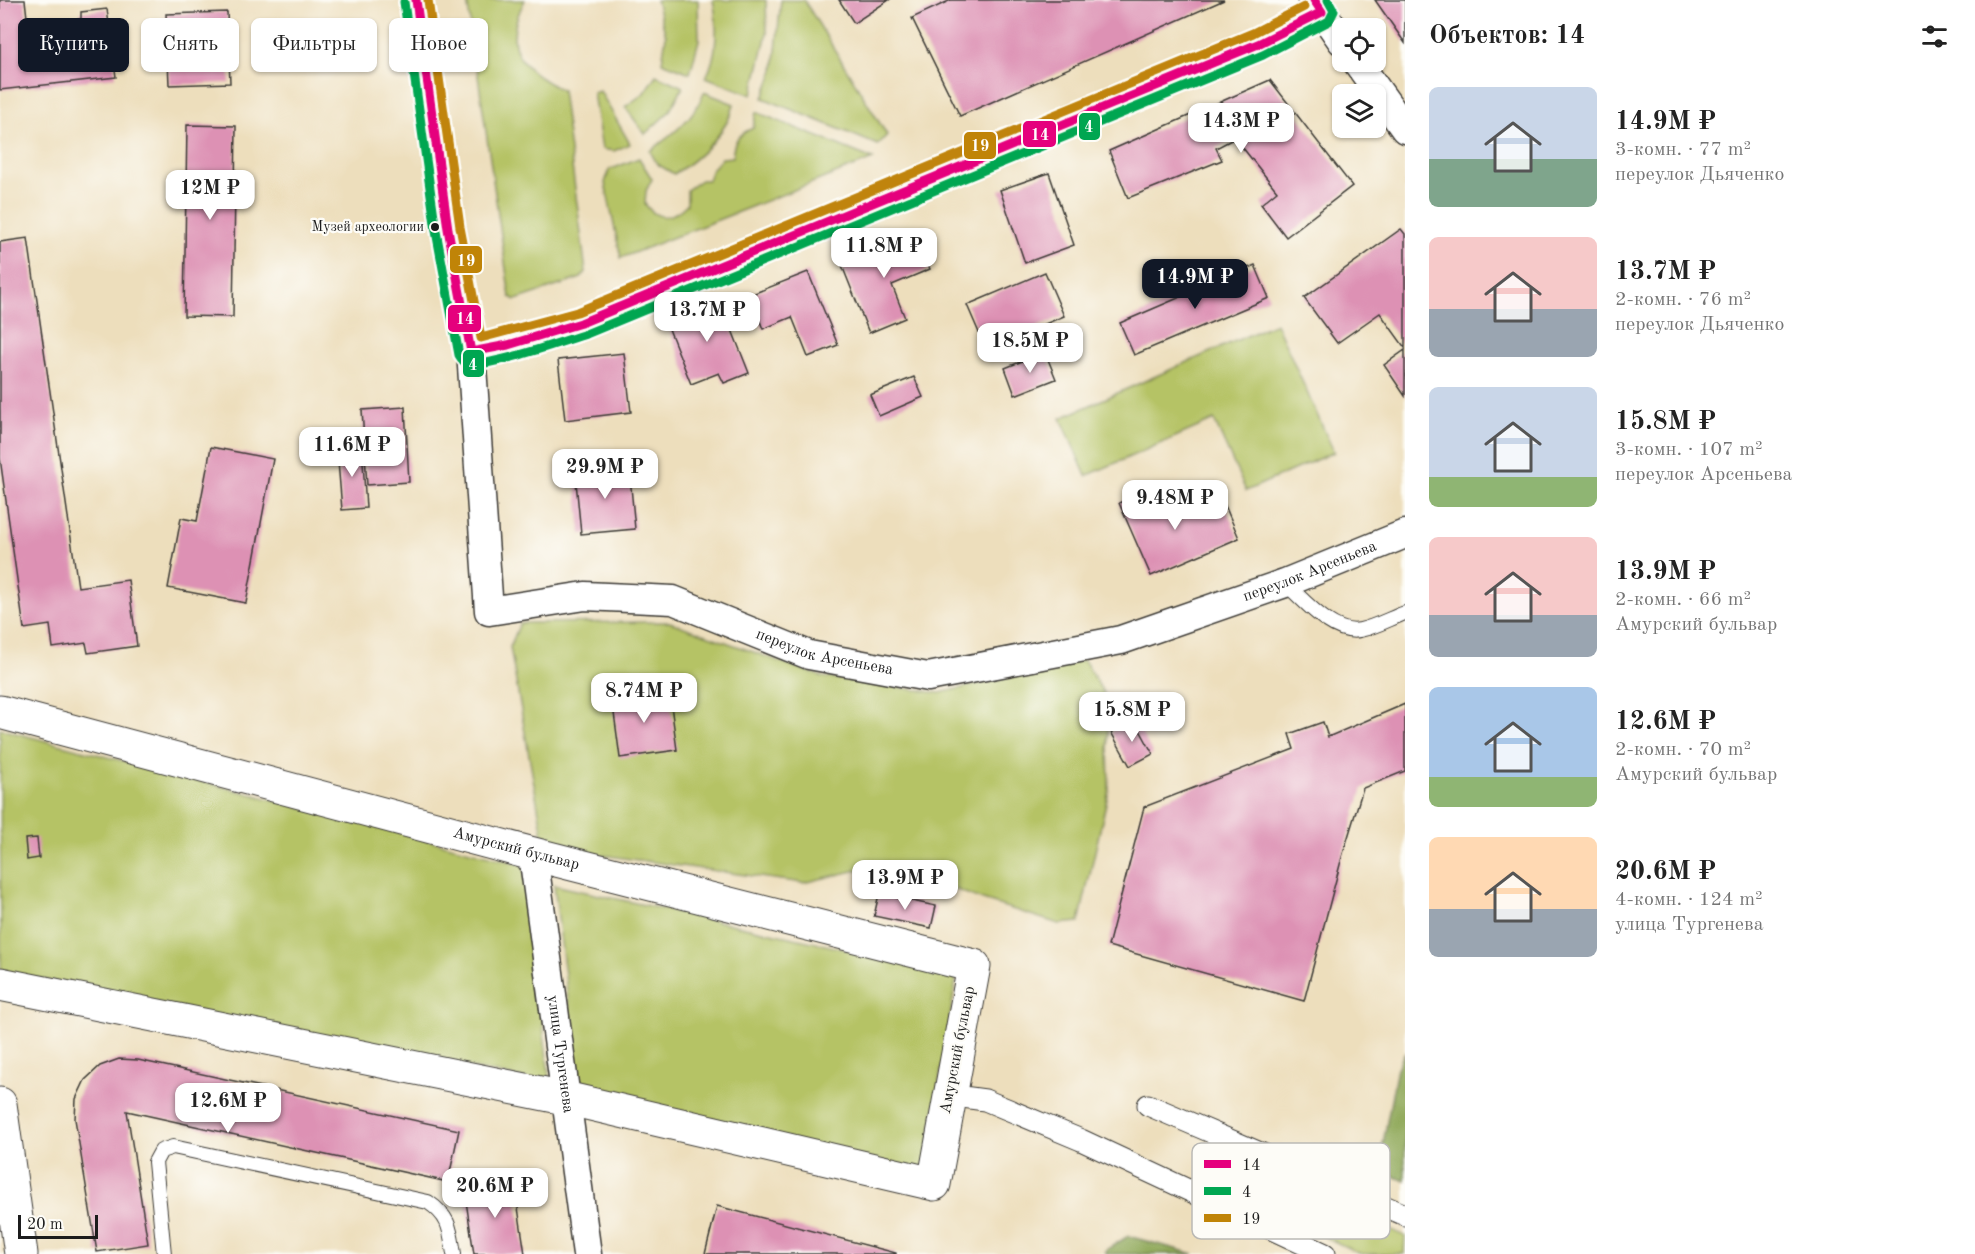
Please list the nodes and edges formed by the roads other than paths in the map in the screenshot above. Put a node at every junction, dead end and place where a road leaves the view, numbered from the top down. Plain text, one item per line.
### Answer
1 (416, 0) edge
2 (1318, 6) edge
3 (1332, 26) edge
4 (1364, 72) edge
5 (1405, 129) edge
6 (471, 352) junction
7 (1405, 534) edge
8 (1285, 583) junction
9 (1405, 613) edge
10 (0, 712) edge
11 (533, 854) junction
12 (0, 984) edge
13 (948, 1095) junction
14 (565, 1098) junction
15 (0, 1104) edge
16 (1148, 1105) dead end
17 (1237, 1143) edge
18 (5, 1167) edge
19 (1192, 1192) edge
20 (1390, 1209) edge
21 (1405, 1215) edge
22 (1293, 1239) edge
23 (21, 1254) edge
24 (164, 1254) edge
25 (454, 1254) edge
26 (587, 1254) edge
27 (1325, 1254) edge

1 - 6 street
2 - 3 street
2 - 6 street
4 - 5 street
6 - 8 street, переулок Арсеньева
7 - 8 street, переулок Арсеньева
8 - 9 lane
10 - 11 street, Амурский бульвар
11 - 13 street, Амурский бульвар
11 - 14 street, улица Тургенева
12 - 14 street, Амурский бульвар
13 - 14 street, Амурский бульвар
13 - 19 street
14 - 26 street, улица Тургенева
15 - 18 street
16 - 17 street
18 - 23 street
20 - 21 street
22 - 27 street
24 - 25 lane

